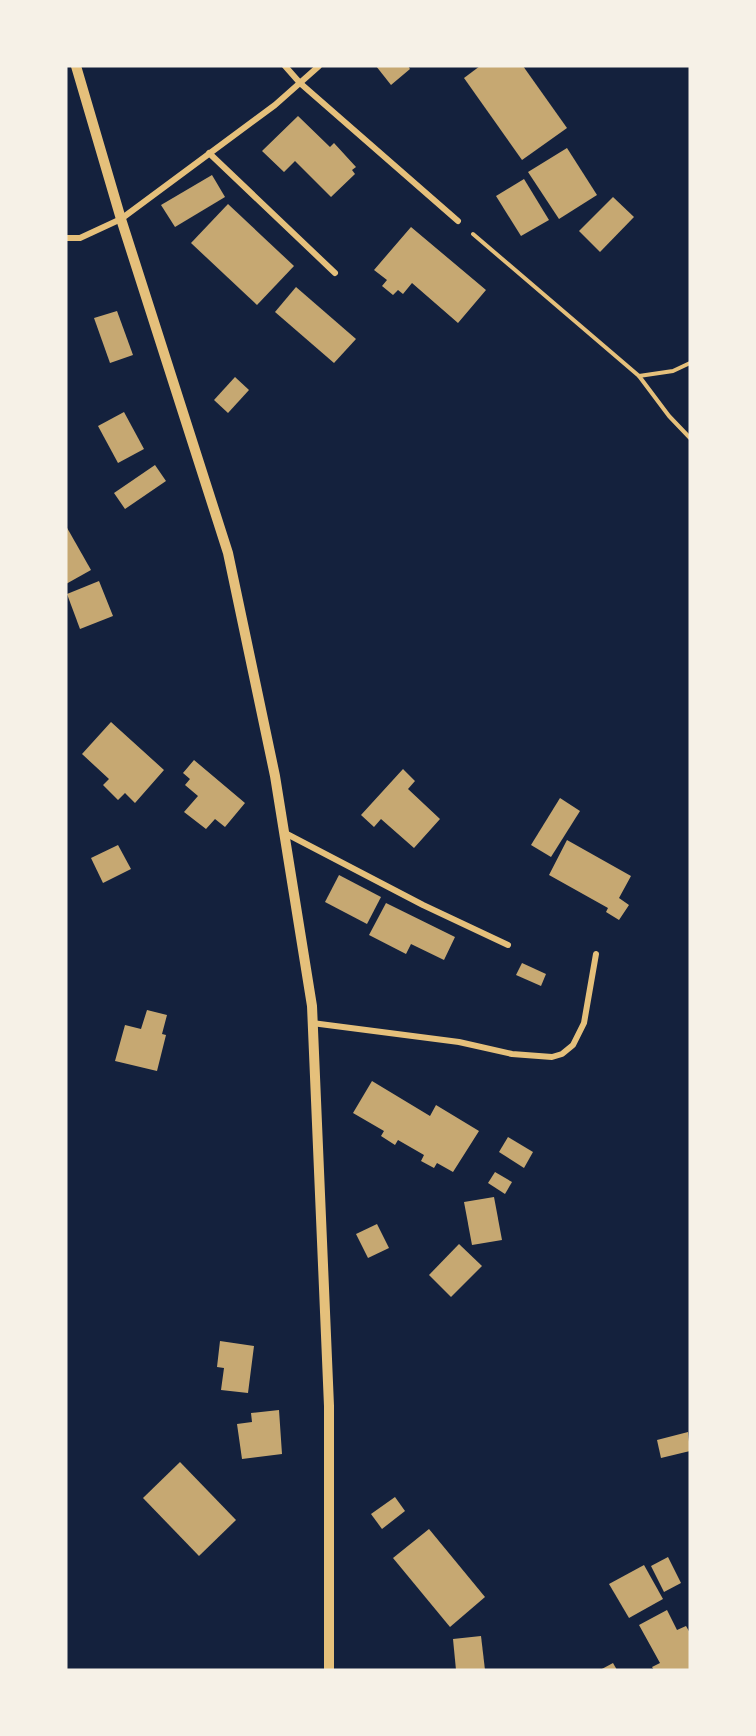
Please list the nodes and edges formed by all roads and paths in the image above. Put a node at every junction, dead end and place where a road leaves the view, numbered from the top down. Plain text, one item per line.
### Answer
1 (76, 66) edge
2 (285, 66) edge
3 (319, 66) edge
4 (300, 83) junction
5 (209, 153) junction
6 (122, 219) junction
7 (458, 221) joint
8 (66, 238) edge
9 (335, 273) dead end
10 (690, 363) edge
11 (639, 376) junction
12 (690, 438) edge
13 (284, 833) junction
14 (508, 945) dead end
15 (596, 954) dead end
16 (312, 1023) junction
17 (329, 1670) edge

1 - 6 street
2 - 4 street
3 - 4 street
4 - 5 street
4 - 7 street
5 - 6 street
5 - 9 street
6 - 8 street
6 - 13 street
7 - 11 path
10 - 11 path
11 - 12 path
13 - 14 street
13 - 16 street
15 - 16 street
16 - 17 street

